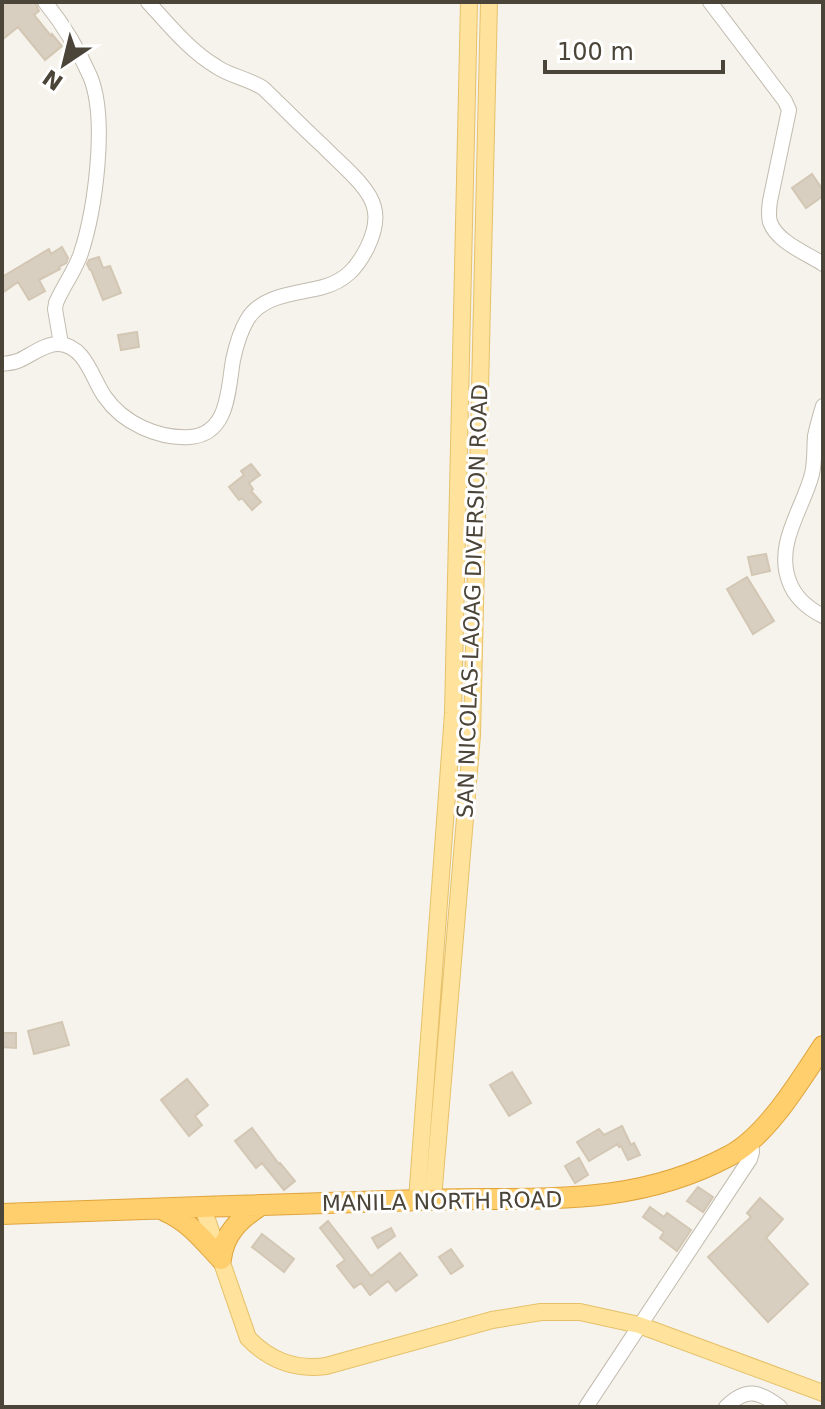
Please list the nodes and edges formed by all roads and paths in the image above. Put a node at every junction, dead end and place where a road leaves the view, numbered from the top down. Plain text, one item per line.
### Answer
1 (45, 2) edge
2 (148, 2) edge
3 (469, 2) edge
4 (489, 2) edge
5 (710, 2) edge
6 (823, 264) edge
7 (61, 344) junction
8 (2, 364) edge
9 (823, 406) edge
10 (823, 616) edge
11 (821, 1057) edge
12 (751, 1142) junction
13 (425, 1200) junction
14 (261, 1205) junction
15 (203, 1208) junction
16 (161, 1210) junction
17 (2, 1214) edge
18 (221, 1259) junction
19 (639, 1325) junction
20 (823, 1393) edge
21 (586, 1407) edge
22 (726, 1407) edge
23 (780, 1407) edge

1 - 7 street
2 - 7 street
3 - 13 main road, SAN NICOLAS-LAOAG DIVERSION ROAD
4 - 13 main road, SAN NICOLAS-LAOAG DIVERSION ROAD
5 - 6 street
7 - 8 street
9 - 10 street
11 - 12 highway, MANILA NORTH ROAD
12 - 13 highway, MANILA NORTH ROAD
12 - 19 street
13 - 14 highway, MANILA NORTH ROAD
14 - 15 highway, MANILA NORTH ROAD
14 - 18 highway
15 - 16 highway, MANILA NORTH ROAD
15 - 18 main road
16 - 17 highway, MANILA NORTH ROAD
16 - 18 highway
18 - 19 main road
19 - 20 main road
19 - 21 street
22 - 23 street

